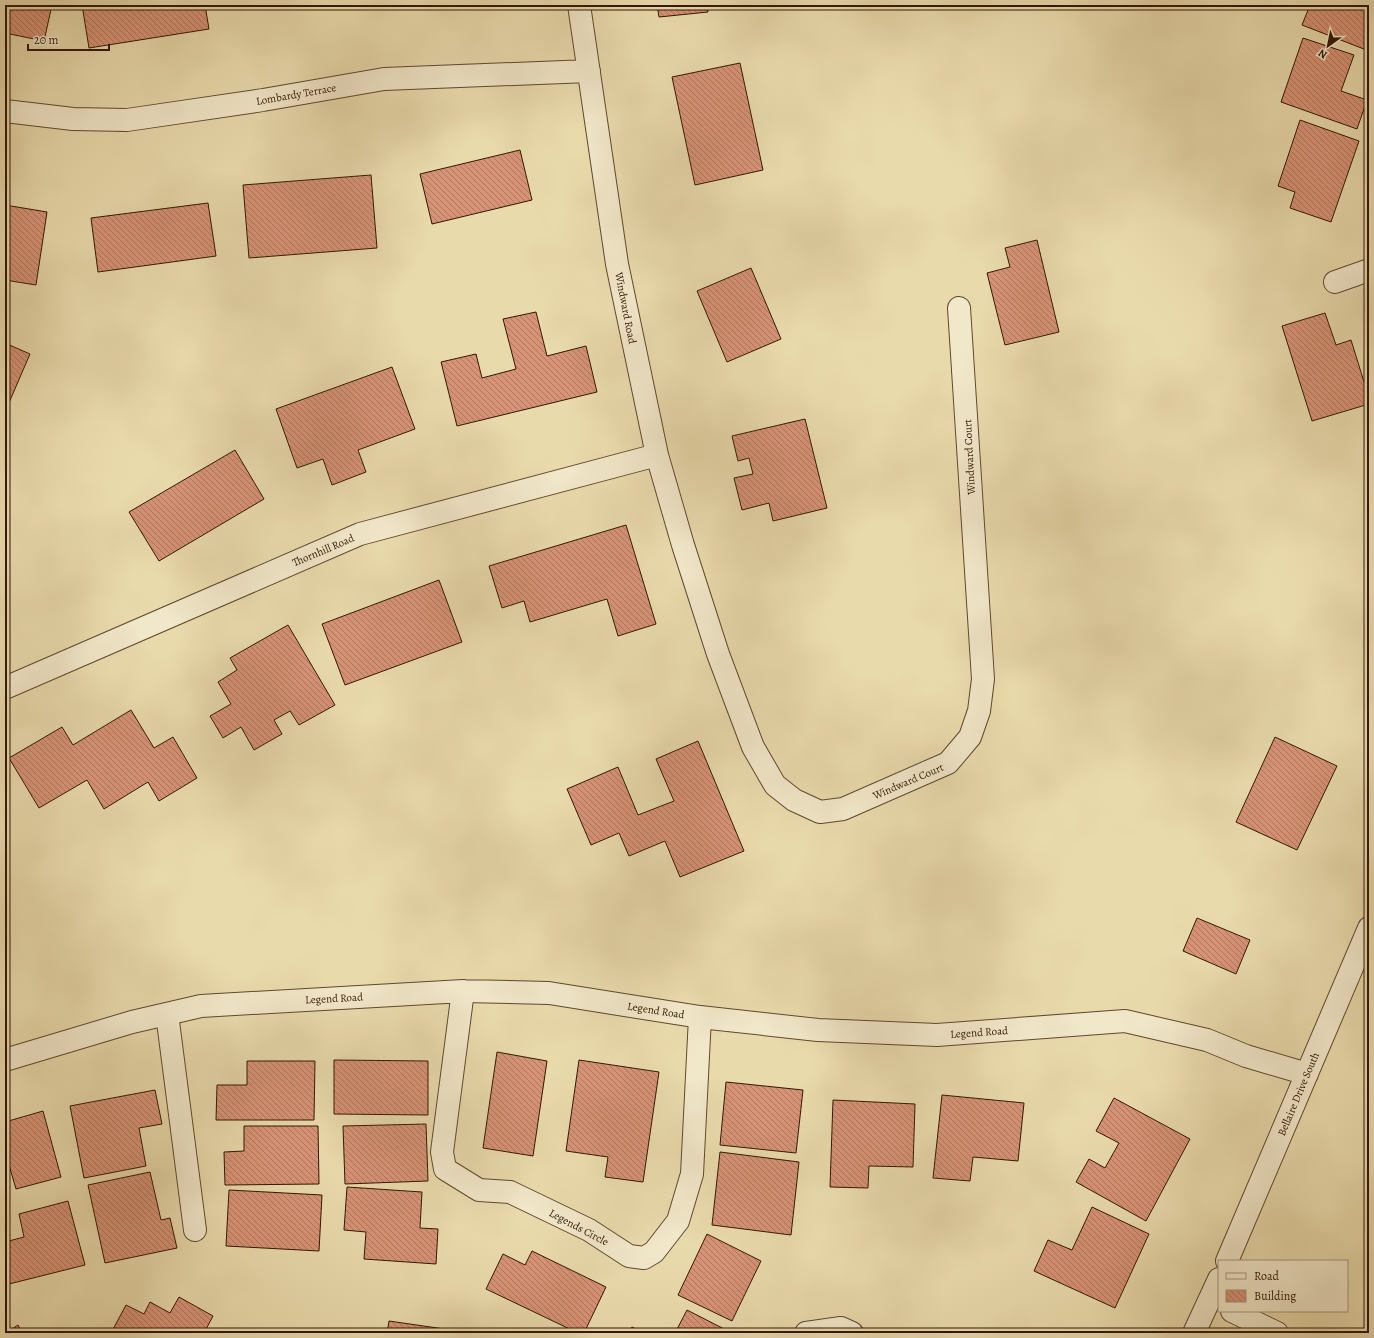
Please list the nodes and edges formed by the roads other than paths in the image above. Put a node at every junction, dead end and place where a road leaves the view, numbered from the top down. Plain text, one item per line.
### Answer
1 (579, 5) edge
2 (589, 71) junction
3 (5, 111) edge
4 (1369, 270) edge
5 (1335, 282) dead end
6 (959, 308) dead end
7 (657, 455) junction
8 (703, 606) joint
9 (5, 688) edge
10 (1369, 928) edge
11 (463, 990) junction
12 (167, 1014) junction
13 (700, 1017) junction
14 (5, 1060) edge
15 (1306, 1074) junction
16 (195, 1230) dead end
17 (1227, 1260) edge
18 (1218, 1284) edge
19 (1214, 1302) edge
20 (1234, 1312) edge
21 (806, 1333) edge
22 (852, 1333) edge
23 (1194, 1333) edge
24 (1277, 1333) edge

1 - 2 street, Windward Road
2 - 3 street, Lombardy Terrace
2 - 7 street, Windward Road
4 - 5 street
6 - 8 street, Windward Court
7 - 8 street, Windward Road
7 - 9 street, Thornhill Road
10 - 15 street, Bellaire Drive South
11 - 12 street, Legend Road
11 - 13 street, Legend Road
11 - 13 street, Legends Circle
12 - 14 street, Legend Road
12 - 16 street
13 - 15 street, Legend Road
15 - 17 street, Bellaire Drive South
18 - 19 street
19 - 23 street
20 - 24 street
21 - 22 street

